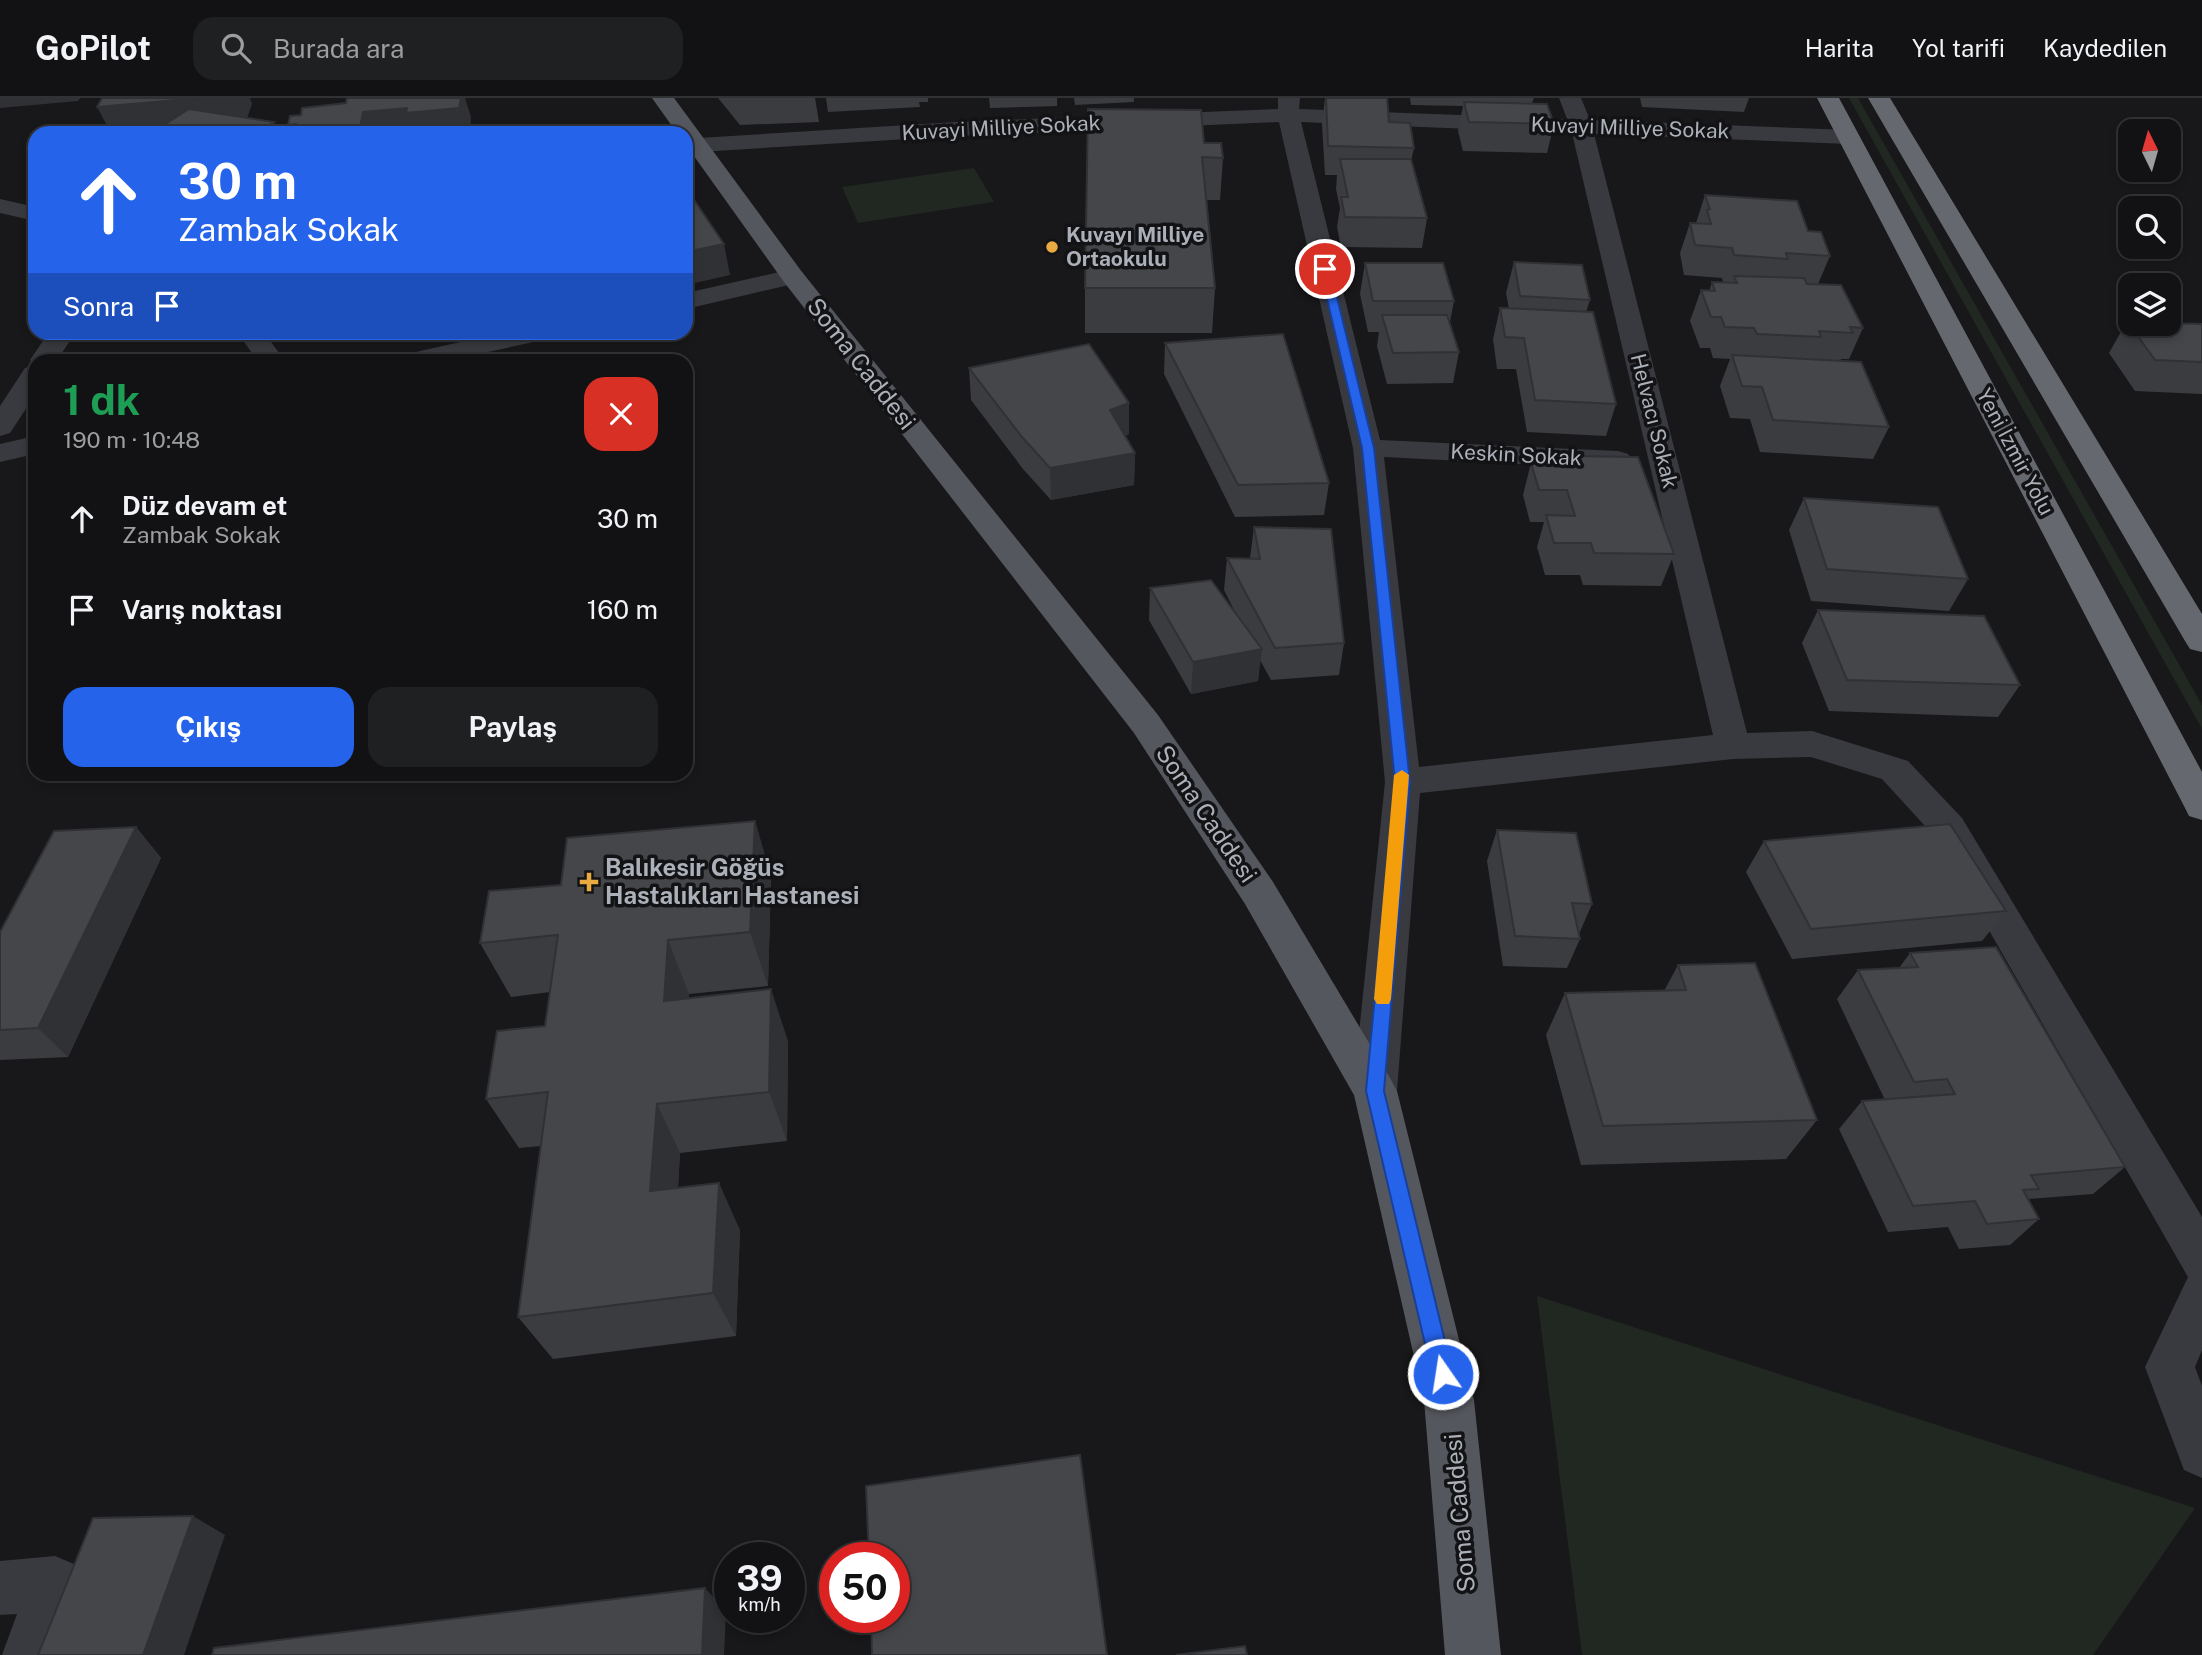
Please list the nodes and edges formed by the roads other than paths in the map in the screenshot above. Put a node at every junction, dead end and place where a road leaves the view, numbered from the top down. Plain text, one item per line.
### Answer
1 (663, 98) edge
2 (1570, 98) edge
3 (1828, 98) edge
4 (1879, 98) edge
5 (1289, 107) edge
6 (680, 126) edge
7 (1581, 126) junction
8 (1849, 138) junction
9 (696, 151) edge
10 (0, 206) edge
11 (28, 212) edge
12 (793, 277) junction
13 (693, 299) edge
14 (507, 340) edge
15 (444, 354) edge
16 (28, 385) edge
17 (0, 427) edge
18 (28, 447) edge
19 (1368, 448) junction
20 (0, 453) edge
21 (1664, 463) junction
22 (2202, 641) edge
23 (1733, 746) junction
24 (1402, 782) junction
25 (2202, 806) edge
26 (1375, 1091) junction
27 (2202, 1260) edge
28 (2202, 1294) edge
29 (2202, 1452) edge
30 (0, 1588) edge
31 (30, 1655) edge
32 (1473, 1655) edge

1 - 6 main road, Soma Caddesi
2 - 7 street, Helvacı Sokak
3 - 8 highway, Yeni İzmir Yolu
4 - 22 highway
5 - 7 street, Kuvayi Milliye Sokak
5 - 9 street, Kuvayi Milliye Sokak
5 - 19 street
7 - 8 street, Kuvayi Milliye Sokak
7 - 21 street, Helvacı Sokak
8 - 25 highway, Yeni İzmir Yolu
9 - 12 main road, Soma Caddesi
10 - 11 street
12 - 13 street
12 - 26 main road, Soma Caddesi
14 - 15 street
16 - 17 street
18 - 20 street
19 - 21 street, Keskin Sokak
19 - 24 street
21 - 23 street, Helvacı Sokak
23 - 24 street
23 - 27 street
24 - 26 street
26 - 32 main road, Soma Caddesi
28 - 29 street
30 - 31 street

